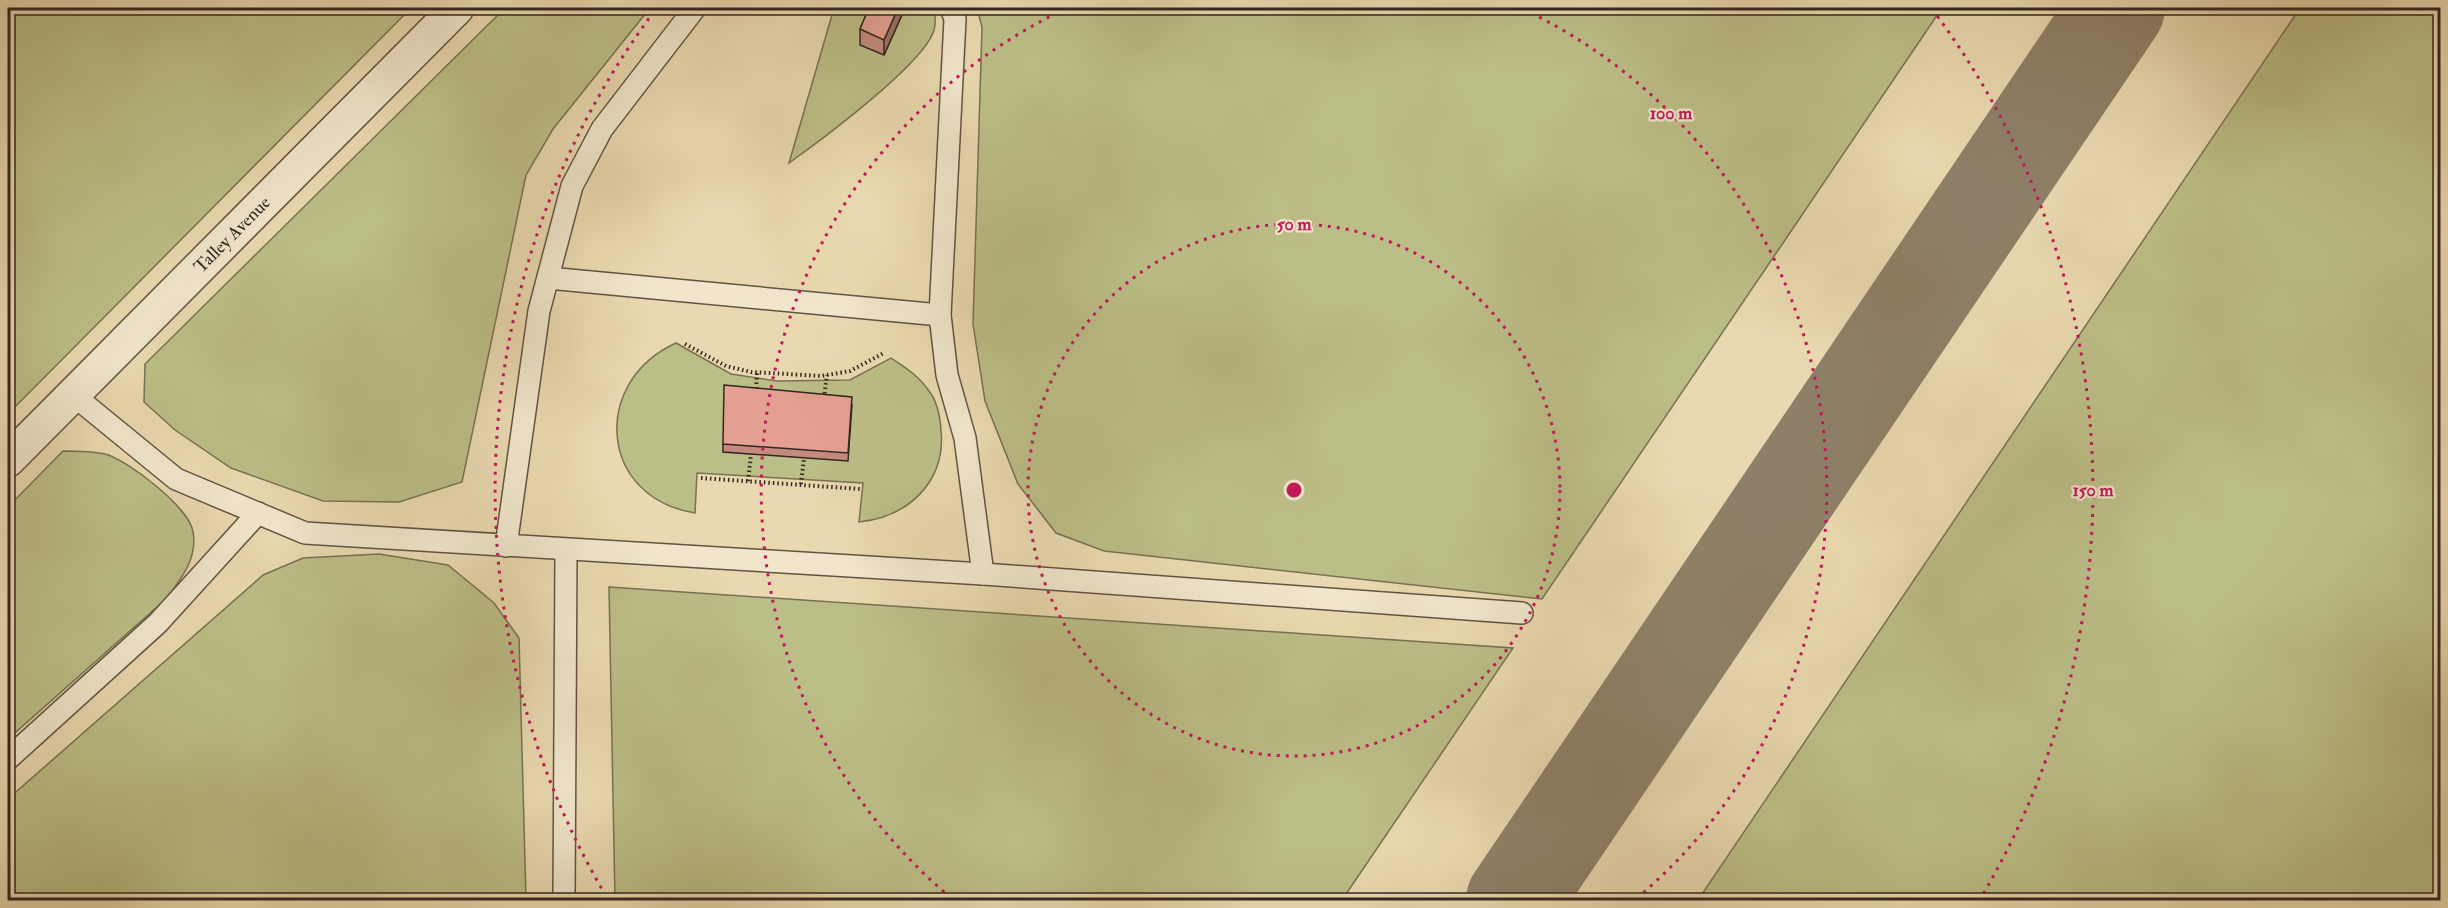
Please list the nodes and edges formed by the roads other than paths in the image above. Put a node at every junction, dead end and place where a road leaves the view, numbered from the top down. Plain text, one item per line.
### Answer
1 (457, 8) edge
2 (695, 8) edge
3 (951, 8) edge
4 (548, 278) junction
5 (940, 315) junction
6 (72, 394) junction
7 (8, 460) edge
8 (258, 513) junction
9 (506, 546) junction
10 (566, 550) junction
11 (983, 574) junction
12 (1521, 613) dead end
13 (8, 759) edge
14 (564, 900) edge

1 - 6 street, Talley Avenue
2 - 4 lane
3 - 5 lane
4 - 5 lane
4 - 9 lane
5 - 11 lane
6 - 7 street, Talley Avenue
6 - 8 lane
8 - 9 lane
8 - 13 lane
9 - 10 lane
10 - 11 lane
10 - 14 lane
11 - 12 lane

